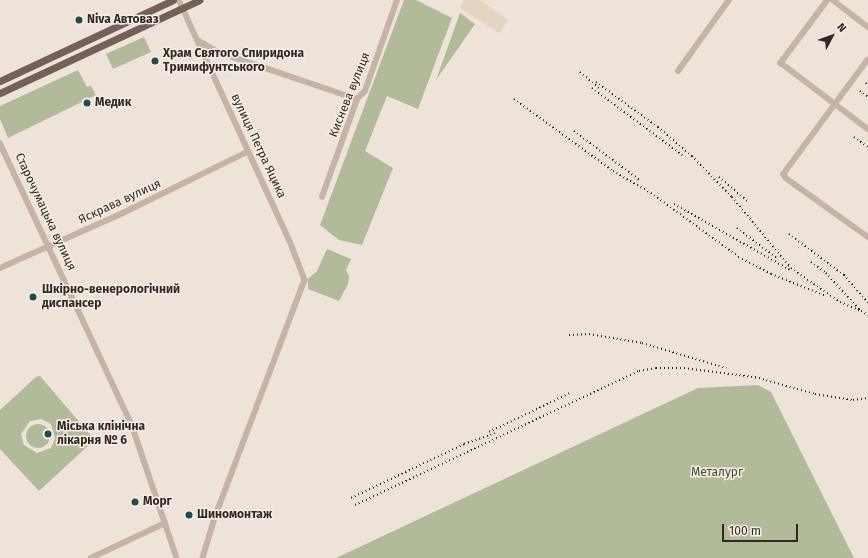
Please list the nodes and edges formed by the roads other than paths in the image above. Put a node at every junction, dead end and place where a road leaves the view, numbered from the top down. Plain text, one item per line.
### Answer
1 (173, 0) edge
2 (179, 0) edge
3 (199, 0) edge
4 (397, 0) edge
5 (729, 0) edge
6 (828, 0) edge
7 (833, 0) edge
8 (182, 8) junction
9 (868, 26) edge
10 (197, 39) junction
11 (868, 60) edge
12 (678, 71) dead end
13 (0, 81) edge
14 (0, 93) edge
15 (357, 98) junction
16 (836, 105) junction
17 (868, 129) edge
18 (0, 143) edge
19 (247, 152) junction
20 (322, 197) dead end
21 (868, 237) edge
22 (49, 246) junction
23 (0, 268) edge
24 (165, 523) junction
25 (91, 558) edge
26 (177, 558) edge
27 (203, 558) edge

1 - 13 main road
2 - 8 street, вулиця Петра Яцика
3 - 8 main road
4 - 15 street, Киснева вулиця
5 - 12 street
6 - 16 street
7 - 9 street
8 - 10 street, вулиця Петра Яцика
8 - 14 main road
10 - 15 street
10 - 19 street, вулиця Петра Яцика
11 - 16 street
15 - 20 street, Киснева вулиця
16 - 17 street
16 - 21 street
18 - 22 street, Старочумацька вулиця
19 - 22 street, Яскрава вулиця
19 - 27 street, вулиця Петра Яцика
22 - 23 street, Яскрава вулиця
22 - 24 street, Старочумацька вулиця
24 - 25 street
24 - 26 street, Старочумацька вулиця

